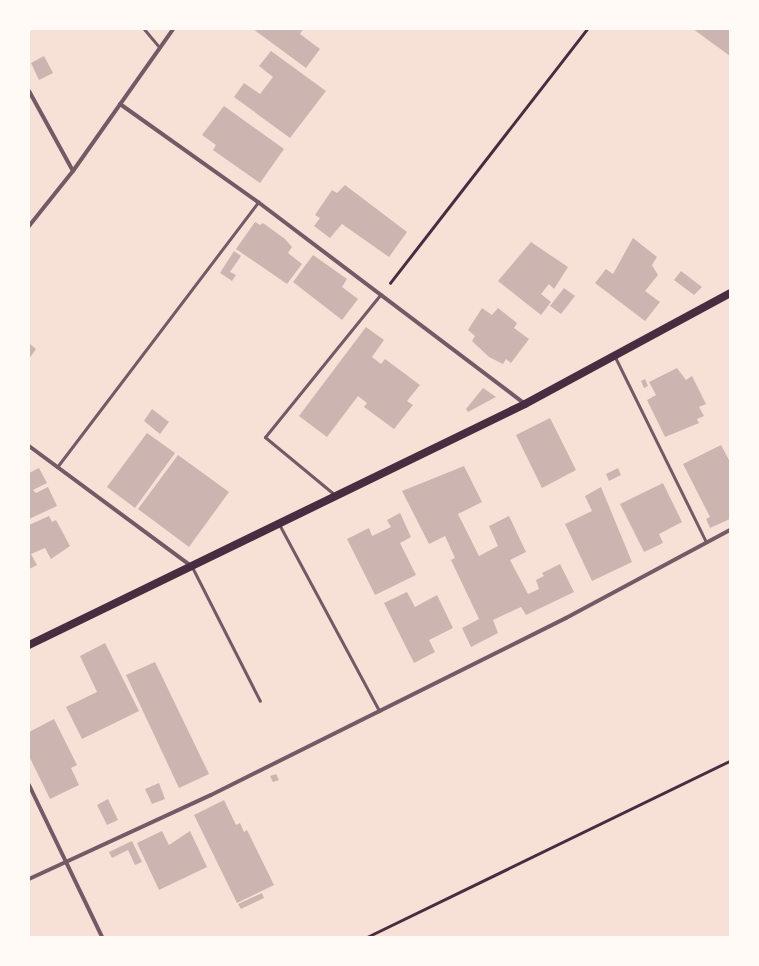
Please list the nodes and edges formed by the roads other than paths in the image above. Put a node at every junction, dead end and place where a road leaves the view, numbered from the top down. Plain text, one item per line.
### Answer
1 (144, 29) edge
2 (173, 29) edge
3 (160, 47) junction
4 (29, 90) edge
5 (120, 104) junction
6 (73, 171) junction
7 (258, 202) junction
8 (29, 226) edge
9 (730, 293) edge
10 (381, 294) junction
11 (614, 356) junction
12 (525, 404) junction
13 (29, 446) edge
14 (58, 467) junction
15 (338, 497) junction
16 (280, 526) junction
17 (730, 530) edge
18 (706, 542) junction
19 (192, 567) junction
20 (29, 645) edge
21 (260, 701) dead end
22 (379, 711) junction
23 (29, 785) edge
24 (66, 861) junction
25 (29, 879) edge
26 (102, 937) edge

1 - 3 lane
2 - 3 street
3 - 5 street
4 - 6 street
5 - 6 street
5 - 7 street
6 - 8 street
7 - 10 street
7 - 14 lane
9 - 11 main road
10 - 12 street
10 - 15 lane
11 - 12 main road
11 - 18 lane
12 - 15 main road
13 - 14 street
14 - 19 street
15 - 16 main road
16 - 19 main road
16 - 22 lane
17 - 18 street
18 - 22 street
19 - 20 main road
19 - 21 lane
22 - 24 street
23 - 24 street
24 - 25 street
24 - 26 street

